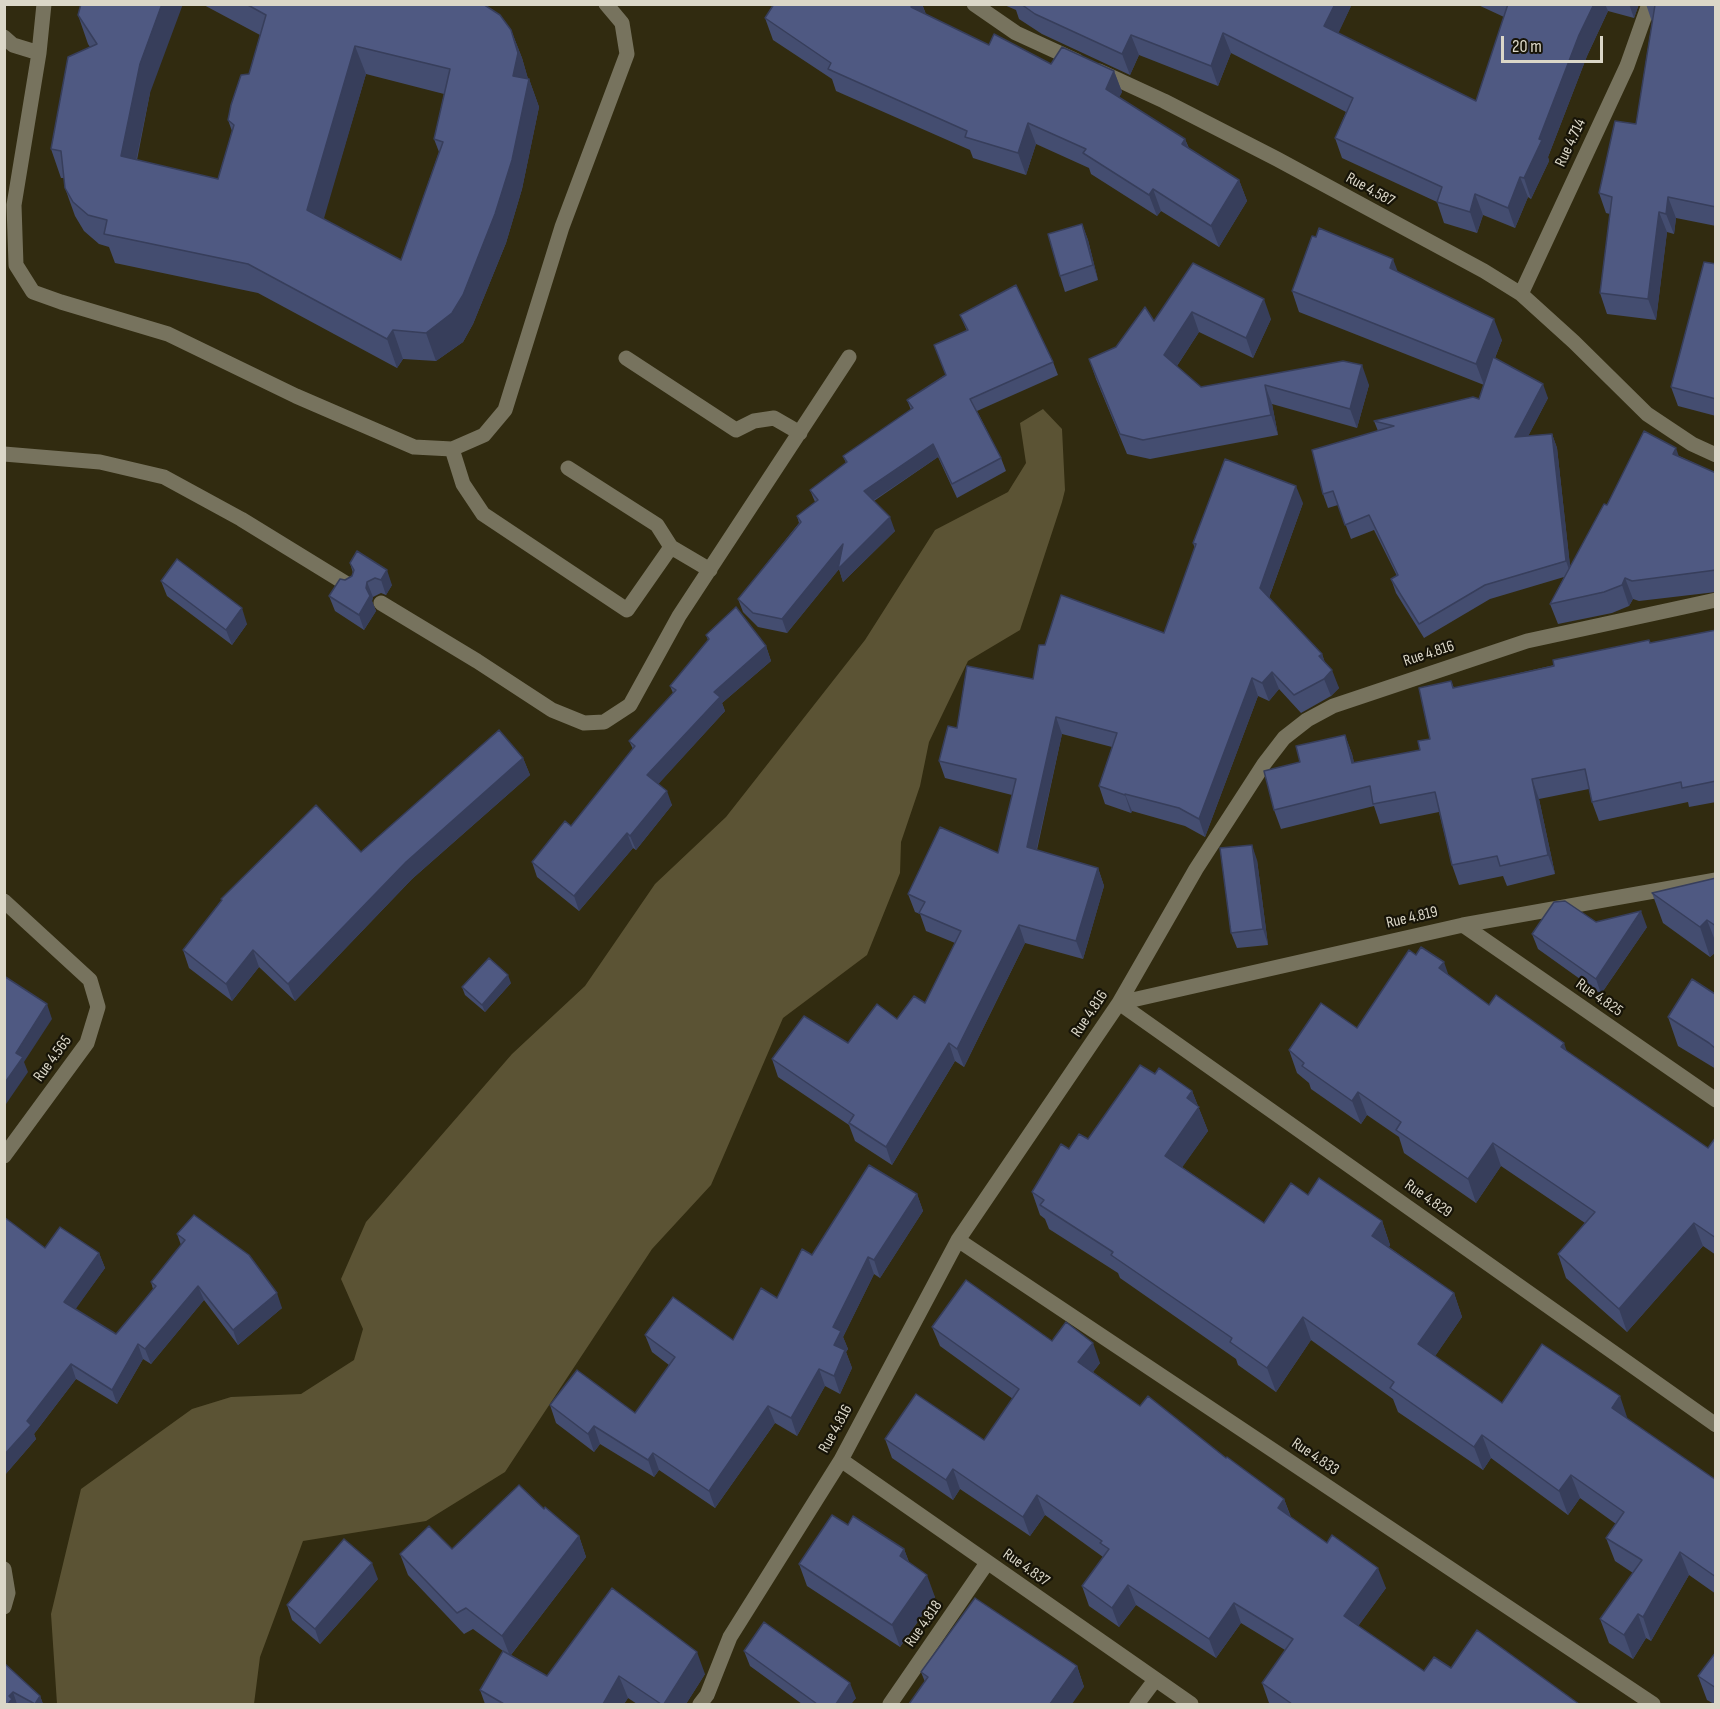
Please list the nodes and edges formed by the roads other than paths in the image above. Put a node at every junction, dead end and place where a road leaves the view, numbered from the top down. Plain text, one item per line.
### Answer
1 (44, 4) edge
2 (606, 4) edge
3 (974, 4) edge
4 (1649, 4) edge
5 (4, 37) edge
6 (39, 52) junction
7 (1521, 294) junction
8 (849, 357) dead end
9 (627, 358) dead end
10 (800, 433) junction
11 (452, 449) junction
12 (4, 454) edge
13 (1716, 455) edge
14 (568, 468) dead end
15 (670, 547) junction
16 (710, 570) junction
17 (350, 586) edge
18 (1716, 600) edge
19 (381, 603) dead end
20 (1716, 880) edge
21 (4, 901) edge
22 (1463, 925) junction
23 (1119, 1003) junction
24 (1716, 1100) edge
25 (4, 1156) edge
26 (958, 1240) junction
27 (1716, 1425) edge
28 (841, 1460) junction
29 (987, 1563) junction
30 (5, 1571) edge
31 (4, 1608) edge
32 (1155, 1680) junction
33 (700, 1704) edge
34 (890, 1704) edge
35 (1137, 1704) edge
36 (1191, 1704) edge
37 (1653, 1704) edge

1 - 6 street
2 - 11 street
3 - 7 street, Rue 4.587
4 - 7 street, Rue 4.714
5 - 6 street
6 - 11 street
7 - 13 street, Rue 4.587
8 - 10 street
9 - 10 street
10 - 16 street
11 - 15 street
12 - 17 street
14 - 15 street
15 - 16 street
16 - 19 street
18 - 23 street, Rue 4.816
20 - 22 street, Rue 4.819
21 - 25 street, Rue 4.565
22 - 23 street, Rue 4.819
22 - 24 street, Rue 4.825
23 - 26 street, Rue 4.816
23 - 27 street, Rue 4.829
26 - 28 street, Rue 4.816
26 - 37 street, Rue 4.833
28 - 29 street, Rue 4.837
28 - 33 street, Rue 4.816
29 - 32 street, Rue 4.837
29 - 34 street, Rue 4.818
30 - 31 street
32 - 35 street
32 - 36 street, Rue 4.837

